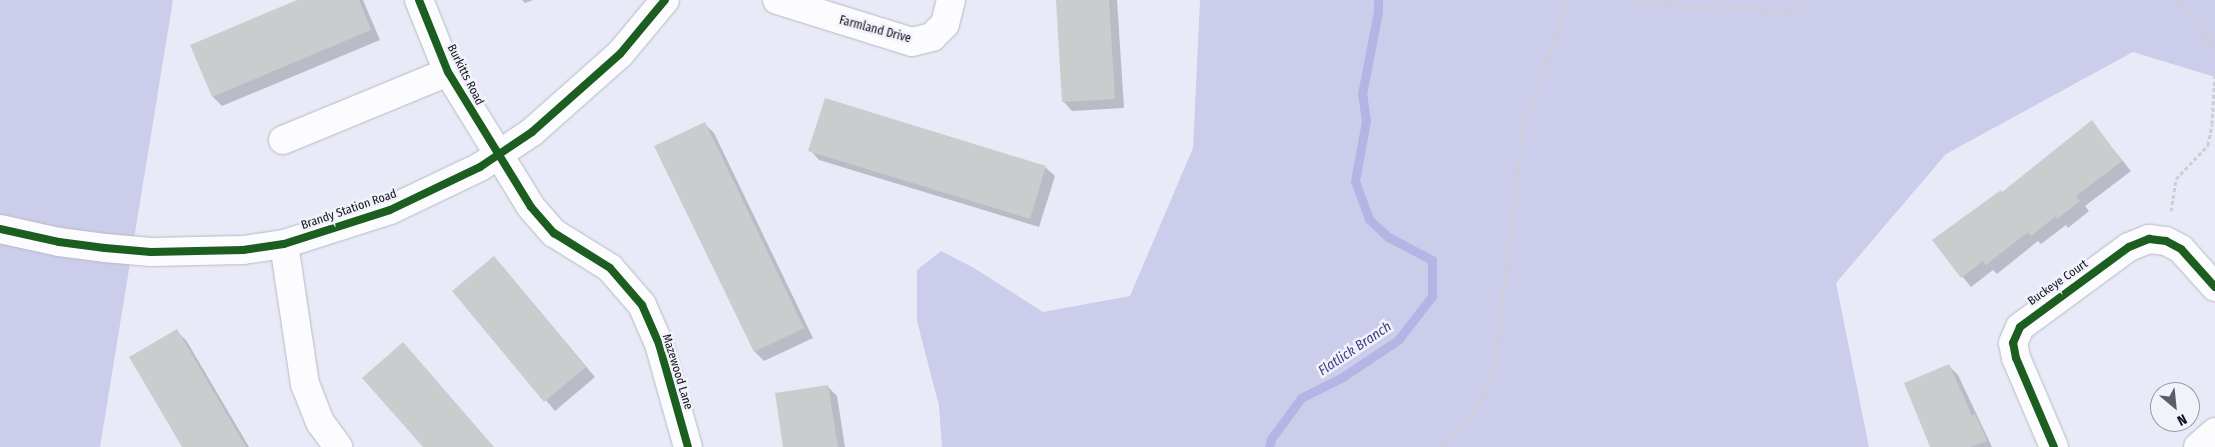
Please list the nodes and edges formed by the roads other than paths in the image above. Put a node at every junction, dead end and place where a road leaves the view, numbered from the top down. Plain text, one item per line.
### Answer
1 (419, 0) edge
2 (665, 0) edge
3 (777, 0) edge
4 (952, 0) edge
5 (448, 72) junction
6 (283, 140) dead end
7 (500, 155) junction
8 (0, 229) edge
9 (284, 244) junction
10 (2215, 287) edge
11 (2215, 432) edge
12 (338, 447) edge
13 (688, 447) edge
14 (2054, 447) edge
15 (2198, 447) edge

1 - 5 street, Burkitts Road
2 - 7 street, Brandy Station Road
3 - 4 street, Farmland Drive
5 - 6 street, Burkitts Road
5 - 7 street, Burkitts Road
7 - 9 street, Brandy Station Road
7 - 13 street, Mazewood Lane
8 - 9 street, Brandy Station Road
9 - 12 street
10 - 14 street, Buckeye Court
11 - 15 street

